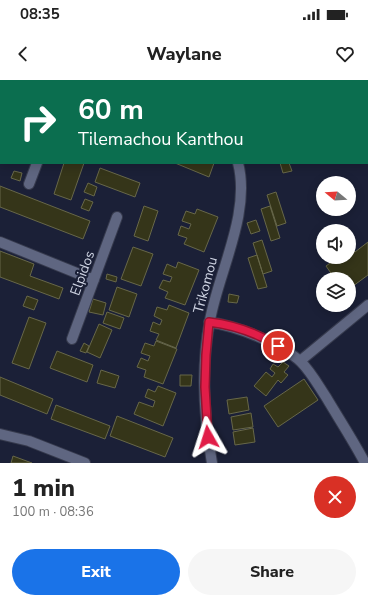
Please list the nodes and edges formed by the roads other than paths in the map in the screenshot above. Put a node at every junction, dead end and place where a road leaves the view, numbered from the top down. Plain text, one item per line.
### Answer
1 (37, 164) edge
2 (238, 164) edge
3 (29, 184) dead end
4 (117, 217) dead end
5 (0, 242) edge
6 (94, 280) junction
7 (368, 305) edge
8 (209, 322) junction
9 (72, 339) dead end
10 (300, 361) junction
11 (0, 434) edge
12 (85, 463) edge
13 (212, 463) edge
14 (365, 463) edge

1 - 3 street
2 - 8 street, Trikomou
4 - 6 street, Elpidos
5 - 6 street
6 - 9 street, Elpidos
7 - 10 street
8 - 10 street
8 - 13 street, Trikomou
10 - 14 street
11 - 12 street

